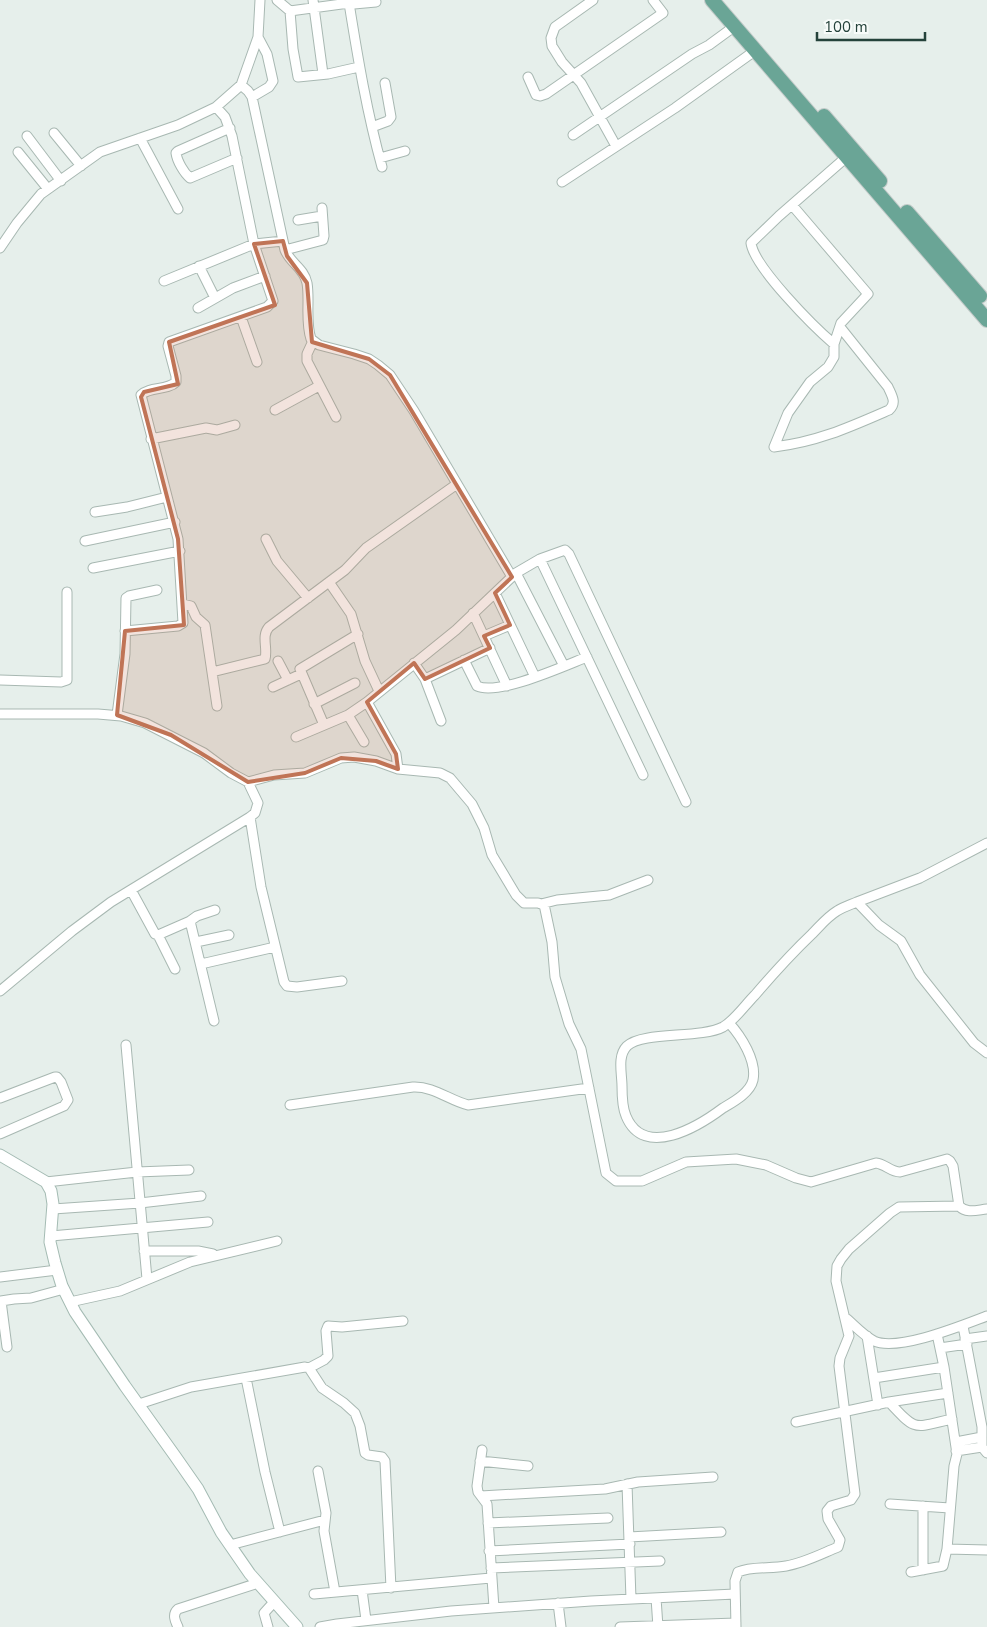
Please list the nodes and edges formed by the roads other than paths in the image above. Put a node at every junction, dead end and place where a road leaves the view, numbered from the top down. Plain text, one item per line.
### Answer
1 (260, 0) edge
2 (277, 0) edge
3 (594, 0) edge
4 (653, 0) edge
5 (712, 0) edge
6 (724, 0) edge
7 (376, 2) dead end
8 (350, 3) junction
9 (313, 4) edge
10 (290, 11) junction
11 (735, 26) junction
12 (258, 37) junction
13 (756, 50) junction
14 (359, 67) junction
15 (323, 74) junction
16 (575, 75) junction
17 (528, 77) dead end
18 (385, 83) dead end
19 (241, 85) junction
20 (252, 97) junction
21 (216, 107) junction
22 (599, 116) junction
23 (372, 127) junction
24 (230, 128) junction
25 (54, 133) dead end
26 (573, 135) dead end
27 (27, 136) dead end
28 (140, 138) junction
29 (616, 146) junction
30 (405, 151) dead end
31 (18, 152) dead end
32 (850, 154) junction
33 (237, 158) junction
34 (81, 166) junction
35 (61, 181) junction
36 (562, 182) dead end
37 (48, 189) junction
38 (792, 205) junction
39 (178, 209) dead end
40 (298, 220) dead end
41 (254, 244) junction
42 (284, 246) junction
43 (931, 246) junction
44 (0, 248) edge
45 (199, 266) junction
46 (265, 276) junction
47 (164, 281) dead end
48 (215, 298) junction
49 (987, 305) edge
50 (198, 308) dead end
51 (241, 316) junction
52 (987, 320) edge
53 (840, 328) junction
54 (313, 341) junction
55 (834, 344) junction
56 (257, 362) dead end
57 (319, 386) junction
58 (275, 410) dead end
59 (336, 417) dead end
60 (235, 425) dead end
61 (151, 439) junction
62 (458, 484) junction
63 (167, 497) junction
64 (95, 512) dead end
65 (175, 522) junction
66 (266, 539) dead end
67 (86, 541) dead end
68 (180, 551) junction
69 (540, 559) junction
70 (93, 568) dead end
71 (514, 575) junction
72 (329, 582) junction
73 (157, 590) dead end
74 (67, 592) dead end
75 (494, 593) junction
76 (308, 598) junction
77 (182, 604) junction
78 (474, 613) junction
79 (510, 625) junction
80 (125, 631) junction
81 (358, 634) junction
82 (484, 636) junction
83 (490, 648) junction
84 (587, 657) junction
85 (278, 660) dead end
86 (464, 660) junction
87 (414, 662) junction
88 (564, 666) junction
89 (212, 672) junction
90 (301, 674) junction
91 (535, 677) junction
92 (424, 679) junction
93 (0, 680) edge
94 (288, 680) junction
95 (355, 683) dead end
96 (507, 686) junction
97 (273, 687) dead end
98 (379, 691) junction
99 (367, 702) junction
100 (314, 704) junction
101 (217, 706) dead end
102 (0, 714) edge
103 (117, 715) junction
104 (348, 715) junction
105 (441, 722) dead end
106 (324, 725) junction
107 (296, 737) dead end
108 (364, 742) dead end
109 (398, 764) junction
110 (643, 775) dead end
111 (248, 782) junction
112 (686, 802) dead end
113 (250, 817) junction
114 (987, 843) edge
115 (648, 880) dead end
116 (131, 890) junction
117 (858, 902) junction
118 (539, 903) junction
119 (215, 910) dead end
120 (190, 922) junction
121 (158, 935) junction
122 (229, 935) dead end
123 (196, 942) junction
124 (275, 947) junction
125 (201, 964) junction
126 (176, 969) dead end
127 (342, 981) dead end
128 (0, 990) edge
129 (214, 1022) dead end
130 (729, 1023) junction
131 (126, 1045) dead end
132 (987, 1053) edge
133 (589, 1088) junction
134 (0, 1098) edge
135 (290, 1105) dead end
136 (0, 1134) edge
137 (0, 1155) edge
138 (189, 1170) dead end
139 (137, 1172) junction
140 (46, 1182) junction
141 (201, 1196) dead end
142 (140, 1203) junction
143 (959, 1206) junction
144 (987, 1208) edge
145 (53, 1209) junction
146 (208, 1222) dead end
147 (142, 1228) junction
148 (51, 1236) junction
149 (277, 1242) dead end
150 (144, 1251) junction
151 (215, 1255) junction
152 (57, 1270) junction
153 (0, 1277) edge
154 (147, 1279) junction
155 (64, 1289) junction
156 (70, 1302) junction
157 (987, 1316) edge
158 (847, 1319) junction
159 (403, 1321) dead end
160 (963, 1326) junction
161 (937, 1334) junction
162 (867, 1336) junction
163 (987, 1336) edge
164 (966, 1342) junction
165 (7, 1347) dead end
166 (940, 1348) junction
167 (944, 1367) junction
168 (310, 1368) junction
169 (246, 1378) junction
170 (874, 1378) junction
171 (948, 1393) junction
172 (889, 1402) junction
173 (139, 1404) junction
174 (878, 1405) junction
175 (845, 1412) junction
176 (952, 1419) junction
177 (796, 1422) dead end
178 (982, 1438) junction
179 (956, 1449) junction
180 (482, 1450) dead end
181 (985, 1450) edge
182 (480, 1461) junction
183 (528, 1466) dead end
184 (318, 1471) dead end
185 (713, 1477) dead end
186 (627, 1484) junction
187 (481, 1496) junction
188 (890, 1504) dead end
189 (923, 1506) junction
190 (950, 1508) junction
191 (608, 1518) dead end
192 (325, 1520) junction
193 (488, 1523) junction
194 (280, 1532) junction
195 (721, 1532) dead end
196 (630, 1541) junction
197 (230, 1545) junction
198 (947, 1549) junction
199 (987, 1550) edge
200 (489, 1551) junction
201 (660, 1561) dead end
202 (631, 1562) junction
203 (923, 1570) junction
204 (911, 1572) dead end
205 (491, 1573) junction
206 (258, 1584) junction
207 (391, 1588) junction
208 (362, 1590) junction
209 (335, 1592) junction
210 (314, 1594) dead end
211 (735, 1594) junction
212 (656, 1598) junction
213 (631, 1599) junction
214 (274, 1602) junction
215 (558, 1603) junction
216 (494, 1608) junction
217 (366, 1620) junction
218 (382, 1623) edge
219 (736, 1625) edge
220 (658, 1626) edge
221 (178, 1627) edge
222 (268, 1627) edge
223 (297, 1627) edge
224 (320, 1627) edge
225 (561, 1627) edge
226 (620, 1627) edge

1 - 12 street
2 - 10 street
3 - 16 street
4 - 16 street
5 - 11 main road
6 - 32 main road
7 - 8 street
8 - 9 street
8 - 14 street
9 - 10 street
9 - 15 street
10 - 15 street
11 - 13 main road
11 - 22 street
12 - 19 street
12 - 20 street
13 - 29 street
13 - 32 main road
14 - 15 street
14 - 23 street
16 - 17 street
16 - 22 street
18 - 23 street
19 - 20 street
19 - 21 street
20 - 42 street
21 - 24 street
21 - 28 street
22 - 26 street
22 - 29 street
23 - 30 street
24 - 33 street
24 - 33 street
25 - 34 street
27 - 35 street
28 - 34 street
28 - 39 street
29 - 36 street
31 - 37 street
32 - 38 street
32 - 43 main road
33 - 41 street
34 - 35 street
35 - 37 street
37 - 44 street
38 - 53 street
38 - 55 street
40 - 42 street
41 - 42 street
41 - 45 street
41 - 46 street
42 - 54 street
43 - 49 main road
43 - 52 main road
45 - 47 street
45 - 48 street
46 - 48 street
46 - 51 street
48 - 50 street
51 - 56 street
51 - 61 street
53 - 55 street
53 - 55 street
54 - 57 street
54 - 62 street
57 - 58 street
57 - 59 street
60 - 61 street
61 - 63 street
62 - 71 street
62 - 72 street
63 - 64 street
63 - 65 street
65 - 67 street
65 - 68 street
66 - 76 street
68 - 70 street
68 - 77 street
69 - 71 street
69 - 84 street
69 - 112 street
71 - 75 street
71 - 88 street
72 - 76 street
72 - 81 street
73 - 80 street
74 - 93 street
75 - 78 street
75 - 79 street
76 - 89 street
77 - 80 street
77 - 89 street
78 - 82 street
78 - 87 street
79 - 82 street
79 - 91 street
80 - 103 street
81 - 90 street
81 - 98 street
82 - 83 street
83 - 86 street
83 - 96 street
84 - 88 street
84 - 110 street
85 - 94 street
86 - 92 street
86 - 96 street
87 - 92 street
87 - 98 street
88 - 91 street
89 - 101 street
90 - 94 street
90 - 100 street
91 - 96 street
92 - 105 street
94 - 97 street
95 - 100 street
98 - 99 street
99 - 104 street
99 - 109 street
100 - 106 street
102 - 103 street
103 - 111 street
104 - 106 street
104 - 108 street
106 - 107 street
109 - 111 street
109 - 118 street
111 - 113 street
113 - 116 street
113 - 124 street
114 - 117 street
115 - 118 street
116 - 121 street
116 - 128 street
117 - 130 street
117 - 132 street
118 - 133 street
119 - 120 street
120 - 121 street
120 - 123 street
121 - 126 street
122 - 123 street
123 - 125 street
124 - 125 street
124 - 127 street
125 - 129 street
130 - 130 street
131 - 139 street
133 - 135 street
133 - 143 street
134 - 136 street
137 - 140 street
138 - 139 street
139 - 140 street
139 - 142 street
140 - 145 street
141 - 142 street
142 - 145 street
142 - 147 street
143 - 144 street
143 - 158 street
145 - 148 street
146 - 147 street
147 - 148 street
147 - 150 street
148 - 152 street
149 - 151 street
150 - 151 street
150 - 154 street
151 - 154 street
152 - 153 street
152 - 155 street
154 - 156 street
155 - 156 street
155 - 165 street
156 - 173 street
157 - 160 street
158 - 162 street
158 - 175 street
159 - 168 street
160 - 161 street
160 - 164 street
161 - 162 street
161 - 166 street
162 - 170 street
163 - 164 street
164 - 166 street
164 - 178 street
166 - 167 street
167 - 170 street
167 - 171 street
168 - 169 street
168 - 207 street
169 - 173 street
169 - 194 street
170 - 174 street
171 - 172 street
171 - 176 street
172 - 174 street
172 - 176 street
173 - 197 street
174 - 175 street
175 - 177 street
175 - 211 street
176 - 179 street
178 - 179 street
178 - 181 street
179 - 181 street
179 - 190 street
180 - 182 street
182 - 183 street
182 - 187 street
184 - 192 street
185 - 186 street
186 - 187 street
186 - 196 street
187 - 193 street
188 - 189 street
189 - 190 street
189 - 203 street
190 - 198 street
191 - 193 street
192 - 194 street
192 - 209 street
193 - 200 street
194 - 197 street
195 - 196 street
196 - 200 street
196 - 202 street
197 - 206 street
198 - 199 street
198 - 203 street
200 - 205 street
201 - 202 street
202 - 205 street
202 - 213 street
203 - 204 street
205 - 207 street
205 - 216 street
206 - 214 street
206 - 221 street
207 - 208 street
208 - 209 street
208 - 217 street
209 - 210 street
211 - 212 street
211 - 219 street
212 - 213 street
212 - 220 street
213 - 215 street
214 - 222 street
214 - 223 street
215 - 216 street
215 - 225 street
216 - 218 street
217 - 218 street
217 - 224 street
219 - 220 street
220 - 226 street

